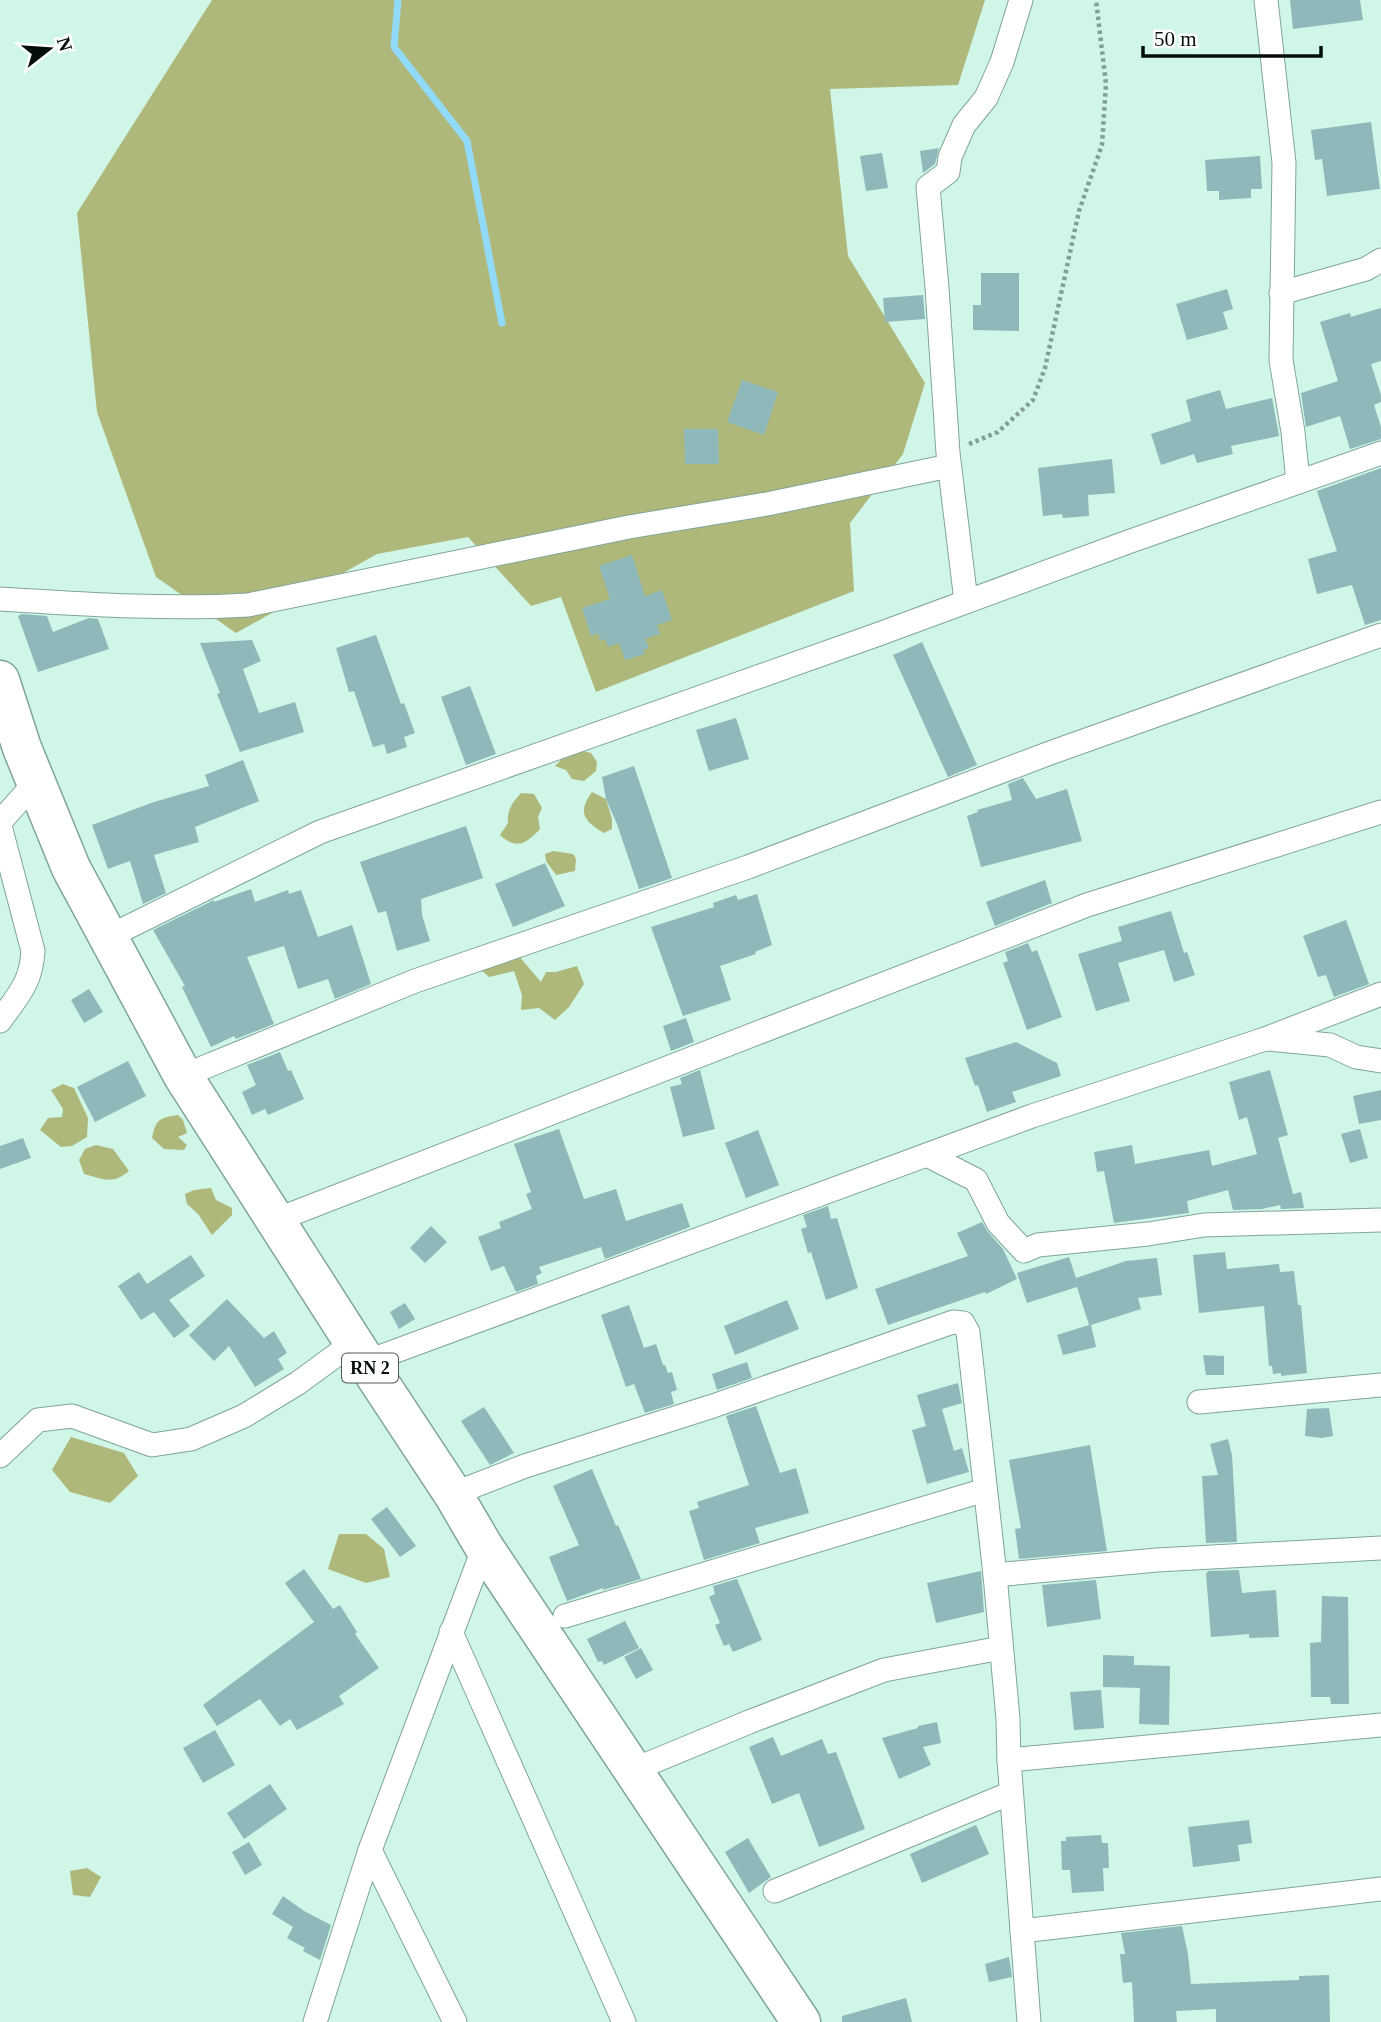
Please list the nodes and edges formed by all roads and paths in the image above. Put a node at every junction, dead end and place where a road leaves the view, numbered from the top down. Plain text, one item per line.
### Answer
1 (1021, 0) edge
2 (1096, 0) edge
3 (1266, 0) edge
4 (1381, 260) edge
5 (1281, 293) junction
6 (1381, 453) edge
7 (949, 460) junction
8 (1298, 482) junction
9 (0, 599) edge
10 (966, 601) junction
11 (1381, 635) edge
12 (0, 680) edge
13 (35, 783) junction
14 (1381, 812) edge
15 (0, 824) edge
16 (10, 865) junction
17 (0, 894) edge
18 (108, 936) junction
19 (1381, 994) edge
20 (0, 1021) edge
21 (1265, 1039) junction
22 (1381, 1060) edge
23 (183, 1076) junction
24 (927, 1155) junction
25 (276, 1220) junction
26 (1381, 1220) edge
27 (360, 1352) junction
28 (1381, 1385) edge
29 (1199, 1402) dead end
30 (0, 1456) edge
31 (985, 1490) junction
32 (453, 1494) junction
33 (484, 1547) junction
34 (1381, 1548) edge
35 (995, 1575) junction
36 (565, 1616) dead end
37 (451, 1632) junction
38 (1000, 1648) junction
39 (1381, 1725) edge
40 (1009, 1759) junction
41 (634, 1770) junction
42 (1011, 1793) junction
43 (370, 1850) junction
44 (1381, 1889) edge
45 (775, 1891) dead end
46 (1022, 1931) junction
47 (314, 2022) edge
48 (455, 2022) edge
49 (624, 2022) edge
50 (801, 2022) edge
51 (1029, 2022) edge

1 - 7 street
2 - 7 path
3 - 5 street
4 - 5 street
5 - 8 street
6 - 8 street
7 - 9 street
7 - 10 street
8 - 10 street
10 - 18 street
11 - 23 street
12 - 13 highway, RN 2
13 - 15 street
13 - 18 highway, RN 2
14 - 25 street
15 - 16 street
16 - 17 street
16 - 20 street
18 - 23 highway, RN 2
19 - 21 street
21 - 22 street
21 - 24 street
23 - 25 highway, RN 2
24 - 26 street
24 - 27 street
25 - 27 highway, RN 2
27 - 30 street
27 - 32 highway, RN 2
28 - 29 street
31 - 32 street
31 - 35 street
31 - 36 street
32 - 33 highway, RN 2
33 - 37 street
33 - 41 highway, RN 2
34 - 35 street
35 - 38 street
37 - 43 street
37 - 49 street
38 - 40 street
38 - 41 street
39 - 40 street
40 - 42 street
41 - 50 highway, RN 2
42 - 45 street
42 - 46 street
43 - 47 street
43 - 48 street
44 - 46 street
46 - 51 street

